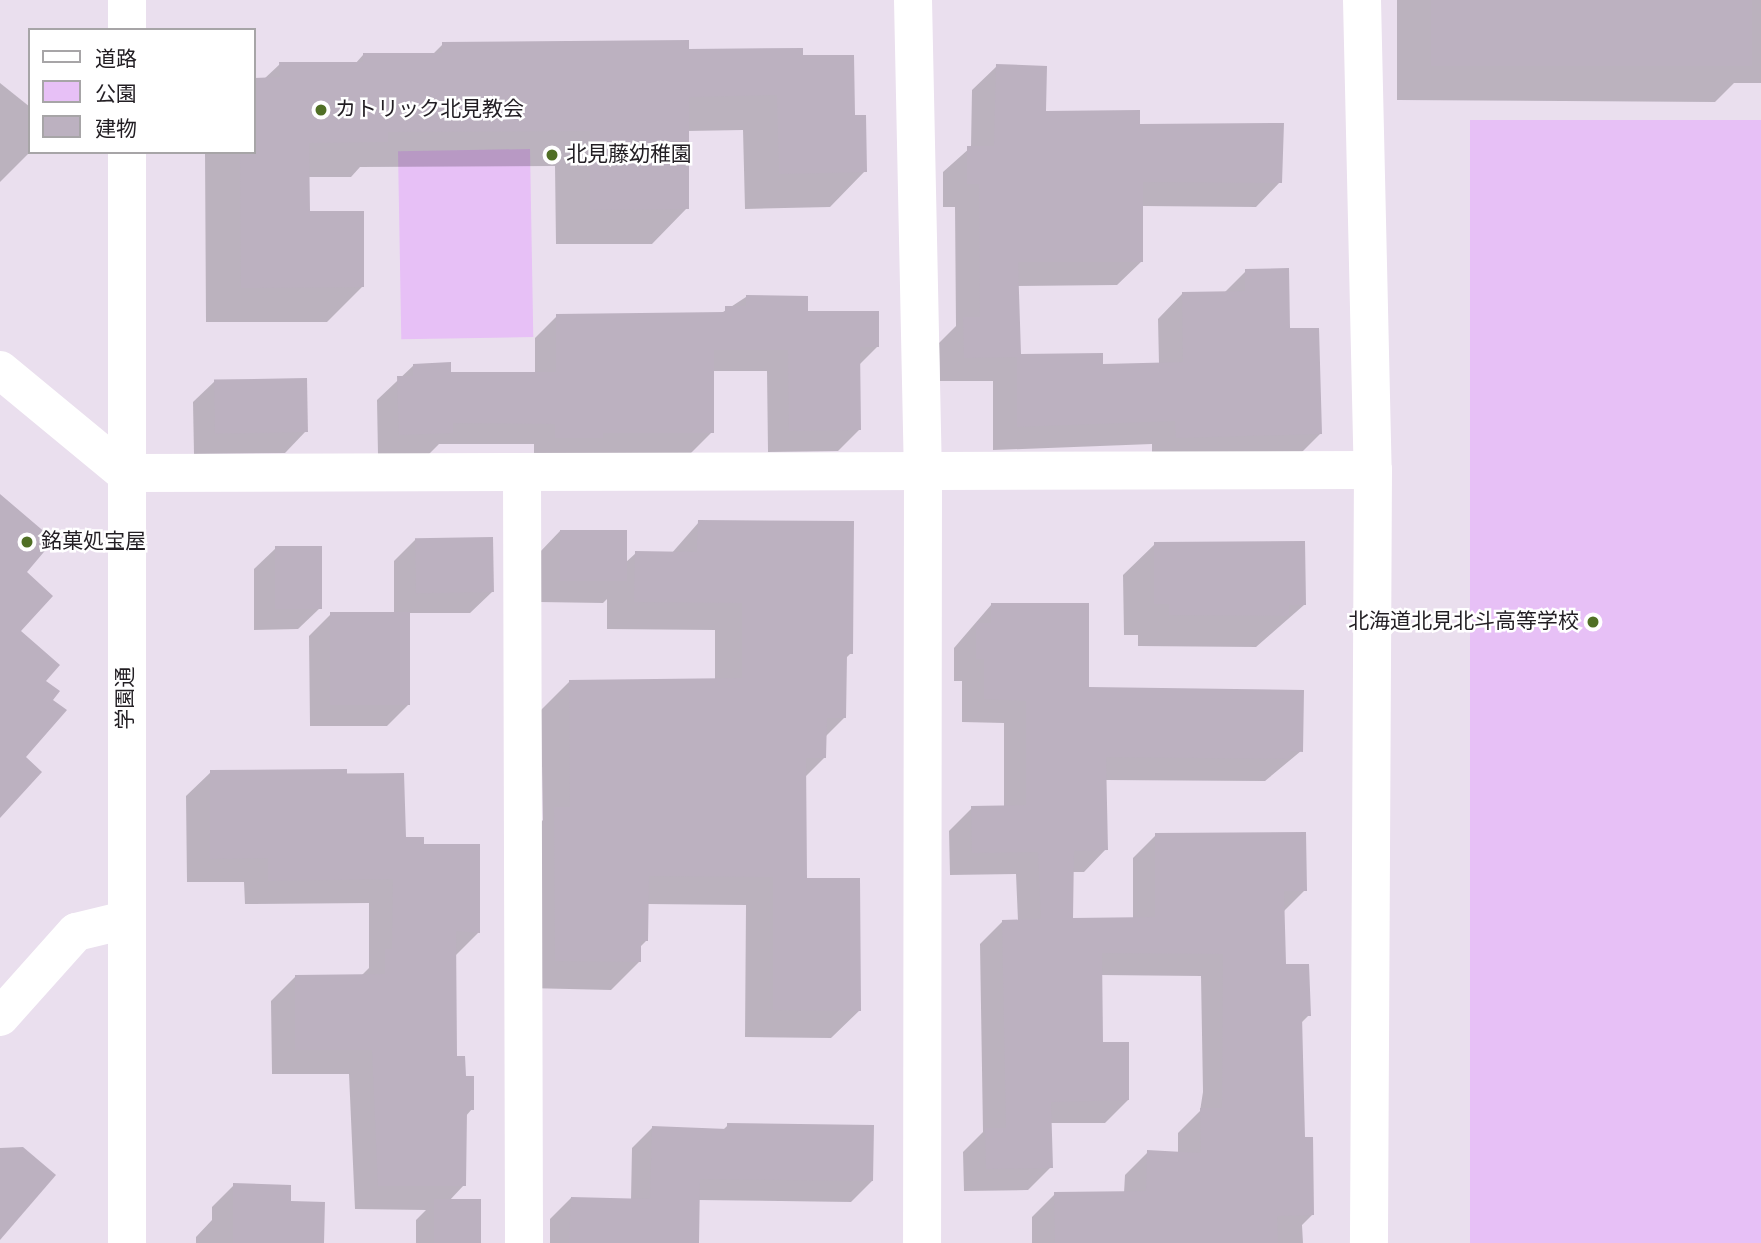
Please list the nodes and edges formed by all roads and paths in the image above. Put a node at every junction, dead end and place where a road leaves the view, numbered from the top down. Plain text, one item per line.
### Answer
1 (127, 0) edge
2 (914, 0) edge
3 (1362, 0) edge
4 (127, 28) edge
5 (127, 154) edge
6 (0, 370) edge
7 (1373, 470) junction
8 (923, 471) junction
9 (125, 473) junction
10 (523, 474) junction
11 (126, 920) junction
12 (0, 1017) edge
13 (127, 1243) edge
14 (524, 1243) edge
15 (922, 1243) edge
16 (1369, 1243) edge

1 - 4 street
2 - 8 street
3 - 7 street
5 - 9 street, 学園通
6 - 9 street
7 - 8 street
7 - 16 street
8 - 10 street
8 - 15 street
9 - 10 street
9 - 11 street, 学園通
10 - 14 street
11 - 12 street
11 - 13 street, 学園通

